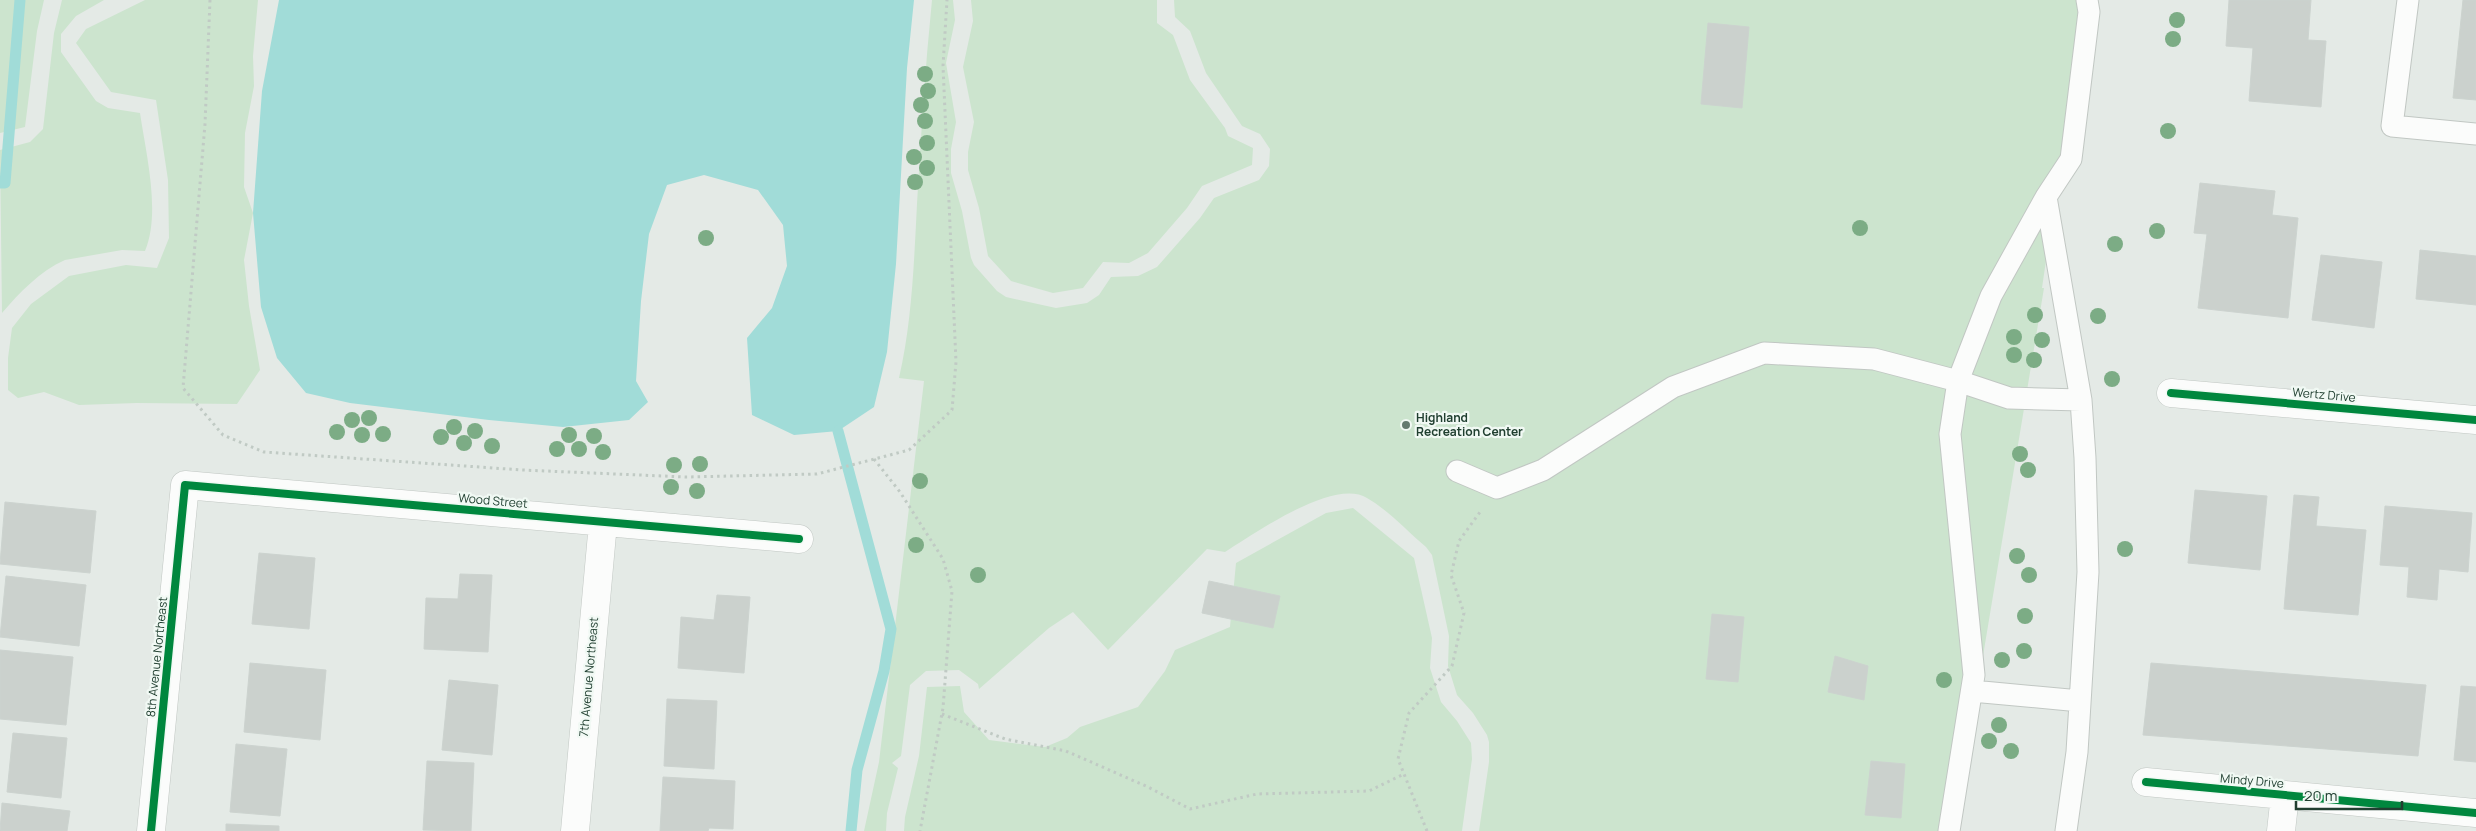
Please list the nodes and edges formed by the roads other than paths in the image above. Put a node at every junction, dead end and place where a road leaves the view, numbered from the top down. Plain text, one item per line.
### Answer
1 (2087, 0) edge
2 (2408, 0) edge
3 (2476, 134) edge
4 (2046, 198) junction
5 (1958, 381) junction
6 (2171, 393) dead end
7 (2081, 400) junction
8 (2476, 420) edge
9 (1457, 472) dead end
10 (185, 485) joint
11 (603, 523) junction
12 (798, 539) dead end
13 (1972, 691) junction
14 (2080, 701) junction
15 (2146, 782) dead end
16 (2285, 795) junction
17 (2476, 812) edge
18 (151, 831) edge
19 (575, 831) edge
20 (1949, 831) edge
21 (2066, 831) edge
22 (2281, 831) edge

1 - 4 lane
2 - 3 lane
4 - 5 lane
4 - 7 lane
5 - 7 lane
5 - 9 lane
5 - 13 lane
6 - 8 street, Wertz Drive
7 - 14 lane
10 - 11 street, Wood Street
10 - 18 street, 8th Avenue Northeast
11 - 12 street, Wood Street
11 - 19 street, 7th Avenue Northeast
13 - 14 lane
13 - 20 lane
14 - 21 lane
15 - 16 street, Mindy Drive
16 - 17 street, Mindy Drive
16 - 22 street

